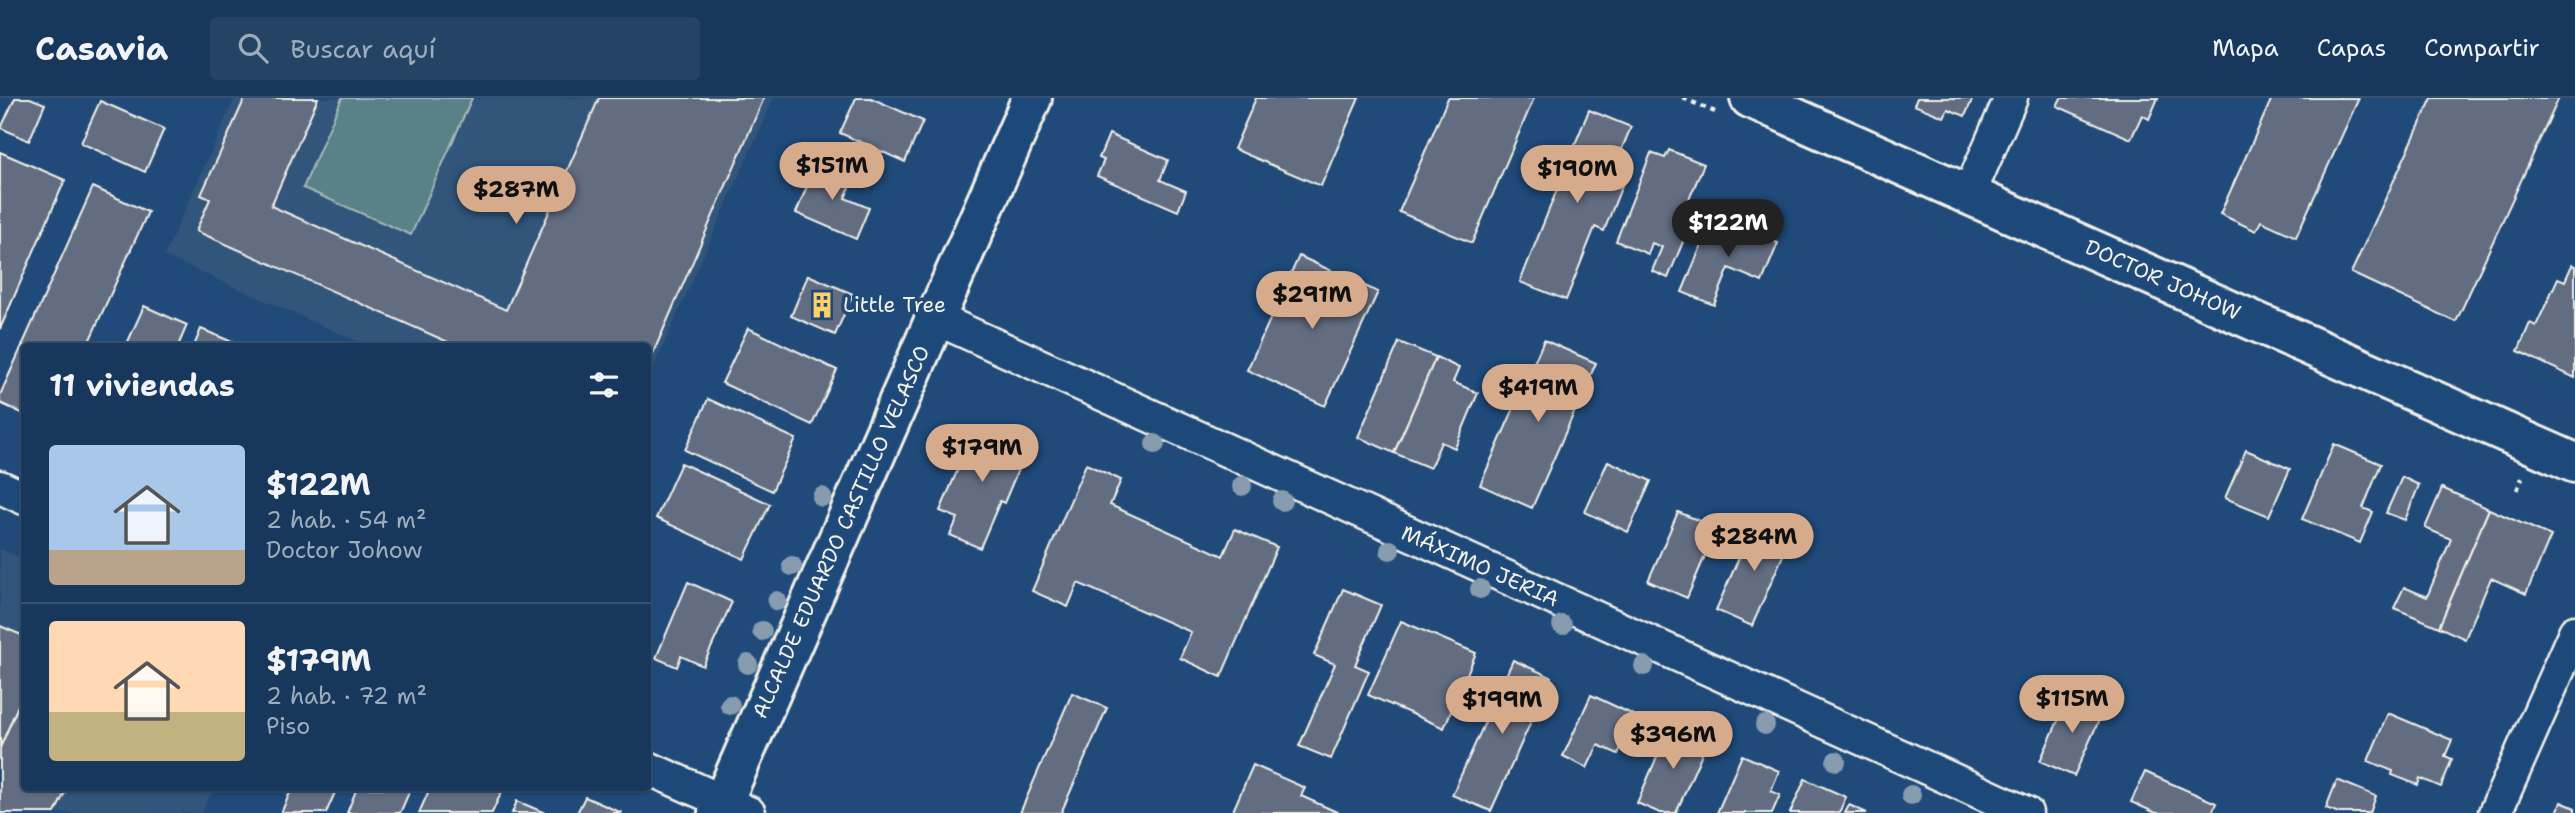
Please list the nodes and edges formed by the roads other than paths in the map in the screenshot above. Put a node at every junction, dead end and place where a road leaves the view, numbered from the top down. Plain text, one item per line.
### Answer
1 (1032, 98) edge
2 (1750, 98) edge
3 (2011, 98) edge
4 (1969, 194) junction
5 (935, 318) junction
6 (2575, 463) edge
7 (0, 488) edge
8 (21, 497) edge
9 (2575, 632) edge
10 (651, 770) edge
11 (730, 809) edge
12 (2026, 813) edge
13 (2495, 813) edge

1 - 5 street, ALCALDE EDUARDO CASTILLO VELASCO
2 - 4 street, DOCTOR JOHOW
3 - 4 street
4 - 6 street, DOCTOR JOHOW
5 - 11 street, ALCALDE EDUARDO CASTILLO VELASCO
5 - 12 street, MÁXIMO JERIA
7 - 8 street
9 - 13 street
10 - 11 street

